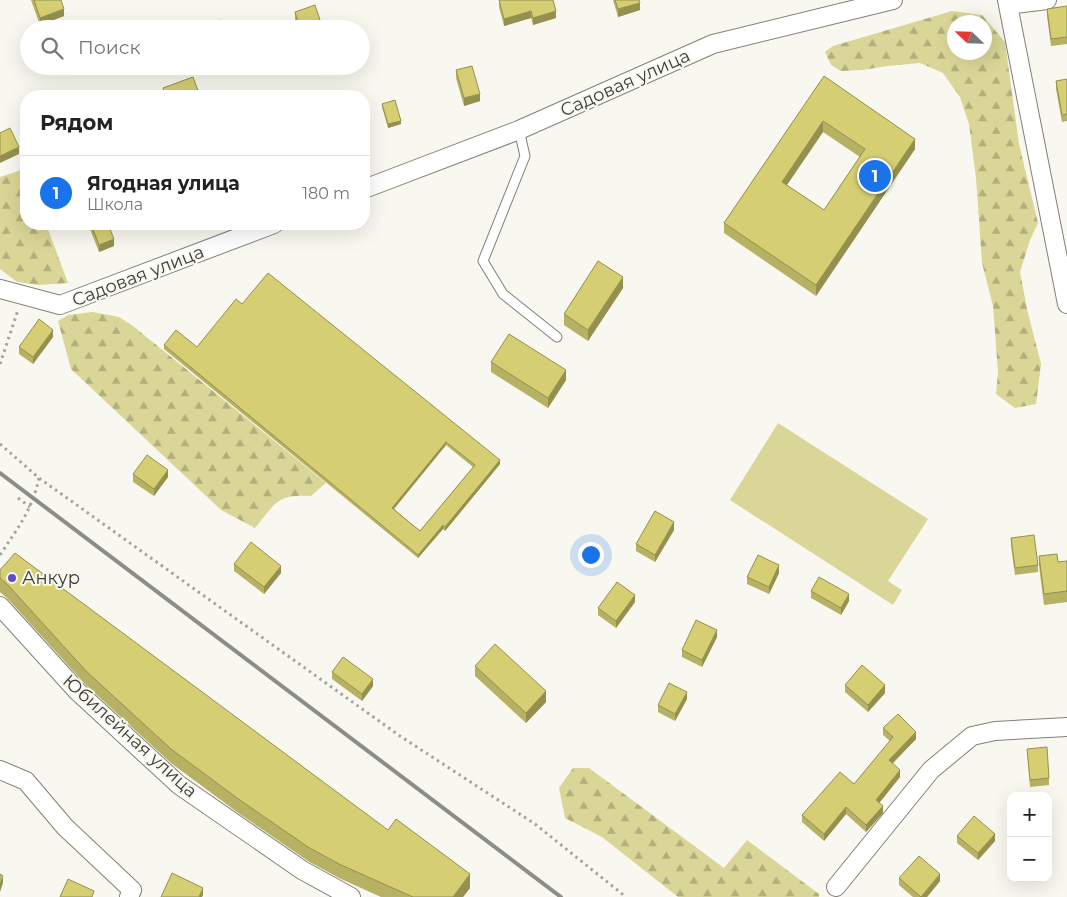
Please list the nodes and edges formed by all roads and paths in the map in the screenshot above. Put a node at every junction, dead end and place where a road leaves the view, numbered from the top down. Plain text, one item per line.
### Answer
1 (893, 0) edge
2 (1047, 0) edge
3 (1007, 2) edge
4 (519, 130) junction
5 (370, 187) edge
6 (258, 230) edge
7 (1, 291) edge
8 (24, 295) junction
9 (1067, 304) edge
10 (557, 336) dead end
11 (0, 364) edge
12 (0, 444) edge
13 (39, 478) junction
14 (18, 498) dead end
15 (30, 506) junction
16 (0, 555) edge
17 (0, 606) edge
18 (1067, 727) edge
19 (0, 770) edge
20 (836, 887) dead end
21 (129, 897) edge
22 (350, 897) edge
23 (626, 897) edge

1 - 4 street, Садовая улица
2 - 3 street
3 - 9 street
4 - 5 street, Садовая улица
4 - 10 lane
6 - 8 street, Садовая улица
7 - 8 street, Садовая улица
8 - 11 path
12 - 13 path
13 - 15 path
13 - 23 path
14 - 15 path
15 - 16 path
17 - 22 street, Юбилейная улица
18 - 20 street
19 - 21 street

